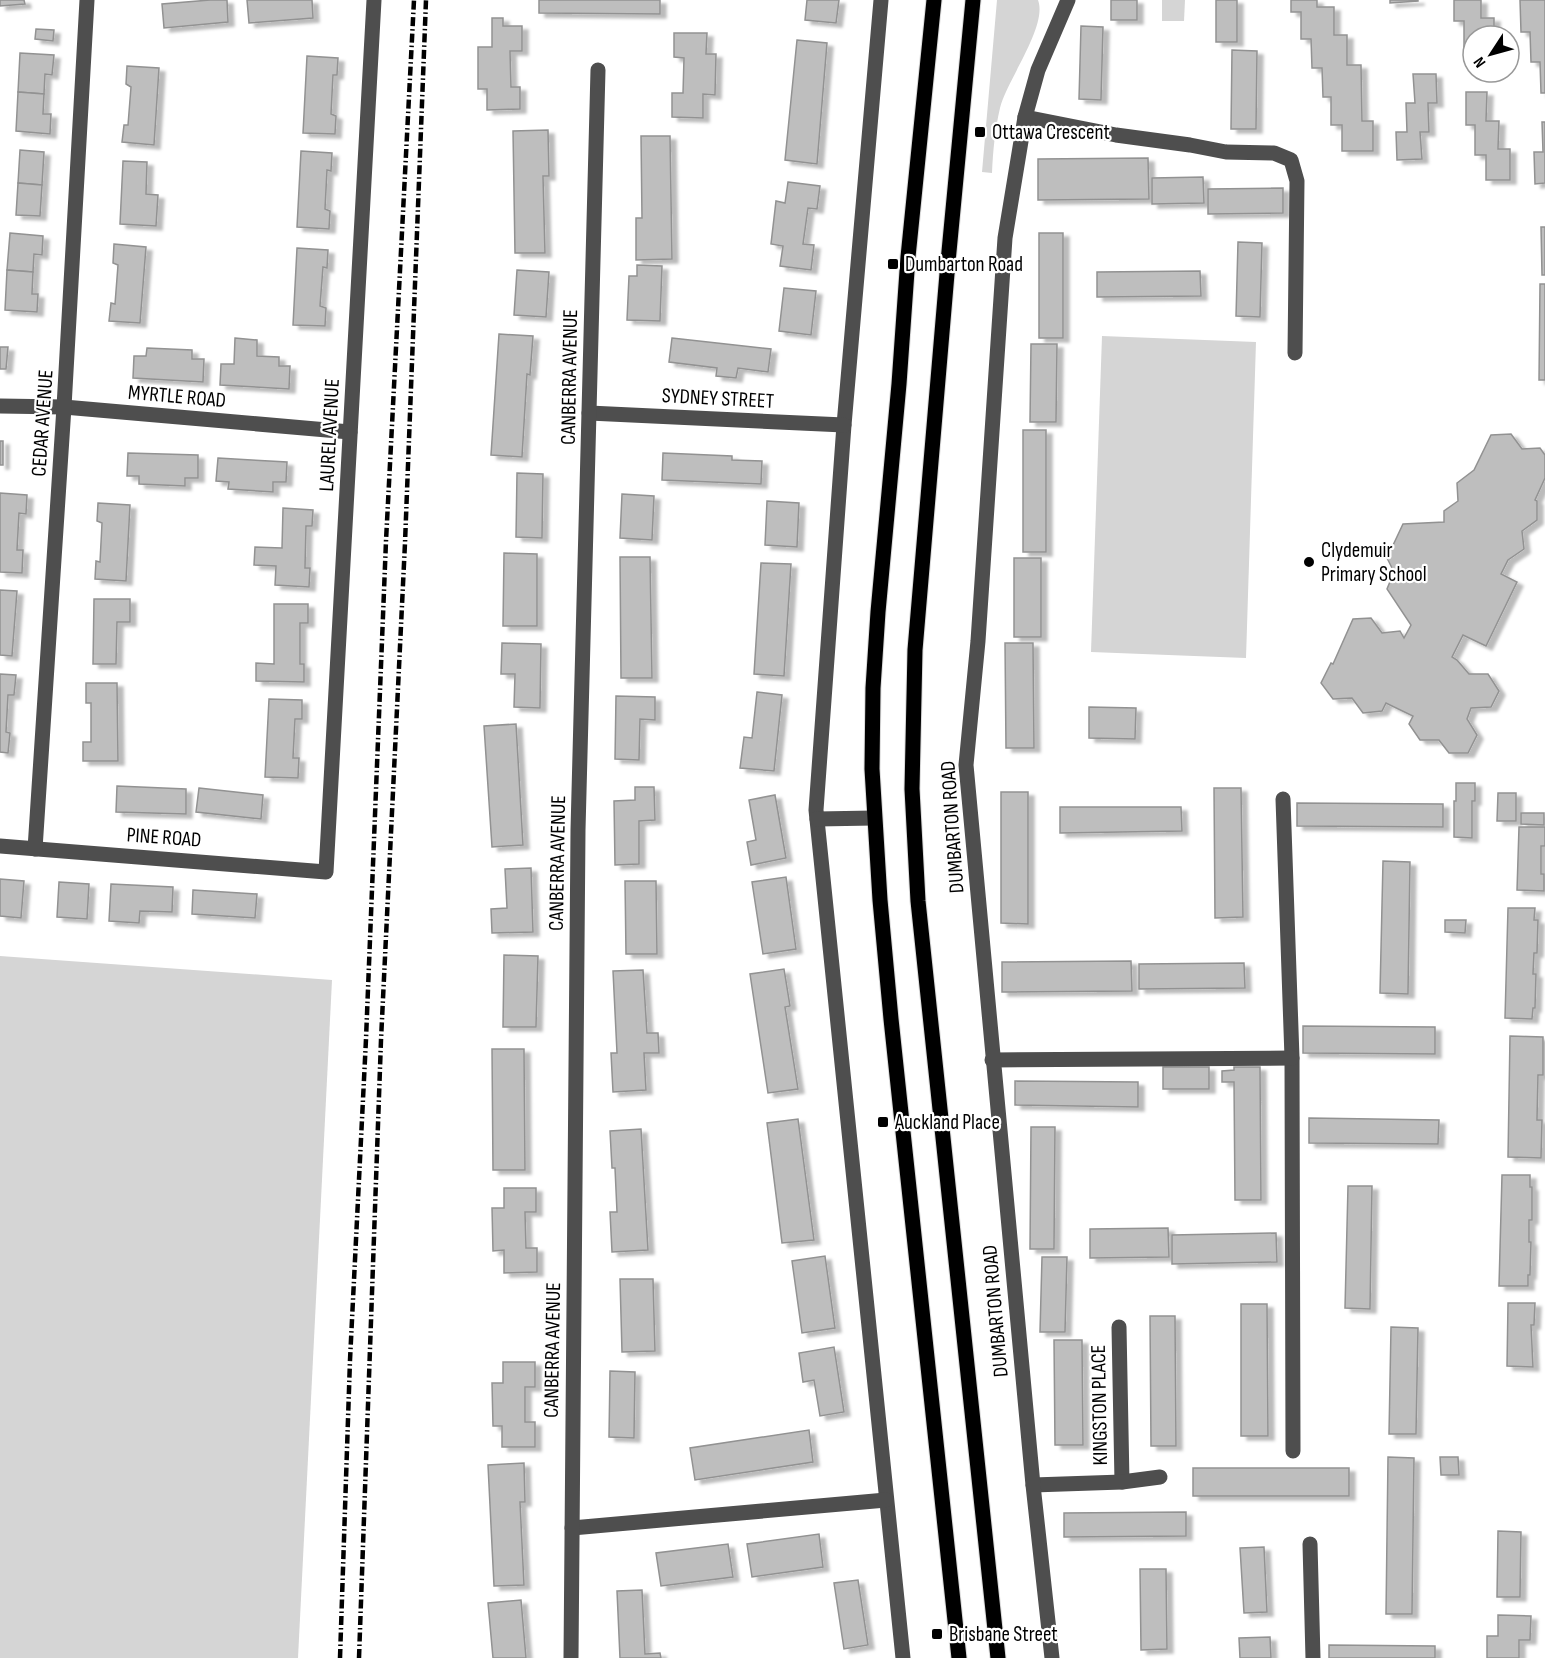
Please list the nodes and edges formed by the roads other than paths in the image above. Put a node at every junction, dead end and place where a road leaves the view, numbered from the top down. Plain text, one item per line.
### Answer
1 (87, 0) edge
2 (374, 0) edge
3 (881, 0) edge
4 (934, 0) edge
5 (973, 0) edge
6 (1068, 0) edge
7 (598, 70) dead end
8 (1025, 117) junction
9 (1295, 353) dead end
10 (0, 405) edge
11 (64, 407) junction
12 (590, 413) junction
13 (844, 425) junction
14 (350, 432) junction
15 (1283, 799) dead end
16 (874, 818) junction
17 (817, 819) junction
18 (0, 846) edge
19 (35, 849) junction
20 (326, 872) joint
21 (1292, 1059) junction
22 (992, 1060) junction
23 (1119, 1327) dead end
24 (1293, 1451) dead end
25 (1160, 1477) dead end
26 (1122, 1482) junction
27 (1033, 1485) junction
28 (886, 1500) junction
29 (572, 1528) junction
30 (1310, 1544) dead end
31 (571, 1658) edge
32 (903, 1658) edge
33 (959, 1658) edge
34 (998, 1658) edge
35 (1052, 1658) edge
36 (1313, 1658) edge

1 - 11 street, CEDAR AVENUE
2 - 14 street, LAUREL AVENUE
3 - 13 street
4 - 16 main road
5 - 34 main road, DUMBARTON ROAD
6 - 8 street, DUMBARTON ROAD
7 - 12 street, CANBERRA AVENUE
8 - 9 street
8 - 22 street, DUMBARTON ROAD
10 - 11 street, MYRTLE ROAD
11 - 14 street, MYRTLE ROAD
11 - 19 street, CEDAR AVENUE
12 - 13 street, SYDNEY STREET
12 - 29 street, CANBERRA AVENUE
13 - 17 street
14 - 20 street, LAUREL AVENUE
15 - 21 street
16 - 17 street
16 - 33 main road
17 - 28 street
18 - 19 street, PINE ROAD
19 - 20 street, PINE ROAD
21 - 22 street
21 - 24 street
22 - 27 street, DUMBARTON ROAD
23 - 26 street, KINGSTON PLACE
25 - 26 street, KINGSTON PLACE
26 - 27 street, KINGSTON PLACE
27 - 35 street, DUMBARTON ROAD
28 - 29 street
28 - 32 street
29 - 31 street, CANBERRA AVENUE
30 - 36 street

